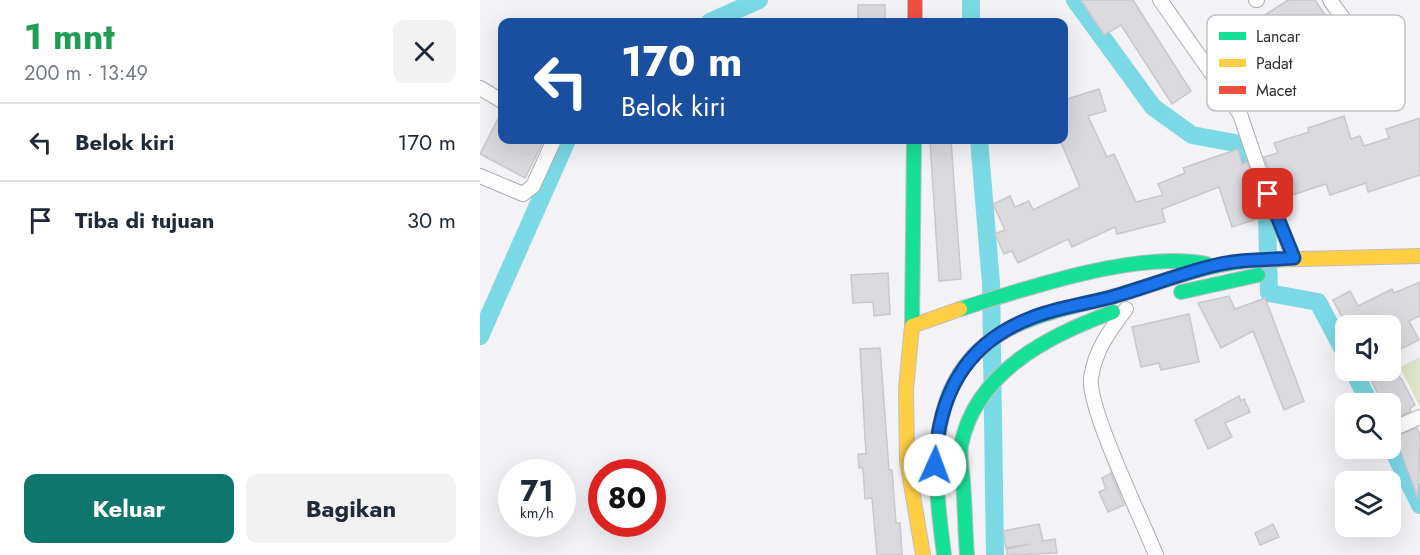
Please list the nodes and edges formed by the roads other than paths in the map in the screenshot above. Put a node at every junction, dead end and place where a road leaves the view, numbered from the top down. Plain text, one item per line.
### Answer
1 (915, 0) edge
2 (1160, 0) edge
3 (1330, 0) edge
4 (1341, 15) edge
5 (915, 18) edge
6 (1207, 67) edge
7 (480, 88) edge
8 (498, 98) edge
9 (1238, 111) edge
10 (552, 144) edge
11 (914, 144) edge
12 (480, 176) edge
13 (1420, 256) edge
14 (1287, 259) junction
15 (1213, 266) junction
16 (1306, 273) dead end
17 (1163, 298) dead end
18 (1144, 303) dead end
19 (1122, 310) junction
20 (912, 326) junction
21 (1420, 417) edge
22 (1401, 425) edge
23 (923, 555) edge
24 (944, 555) edge
25 (967, 555) edge
26 (1156, 555) edge

1 - 5 main road
2 - 6 street
3 - 4 street
7 - 8 street
9 - 14 street
10 - 12 street
11 - 20 main road
13 - 14 main road
14 - 15 main road
15 - 20 main road
15 - 24 main road
16 - 17 main road
18 - 19 main road
19 - 25 main road
19 - 26 street
20 - 23 main road
21 - 22 street

